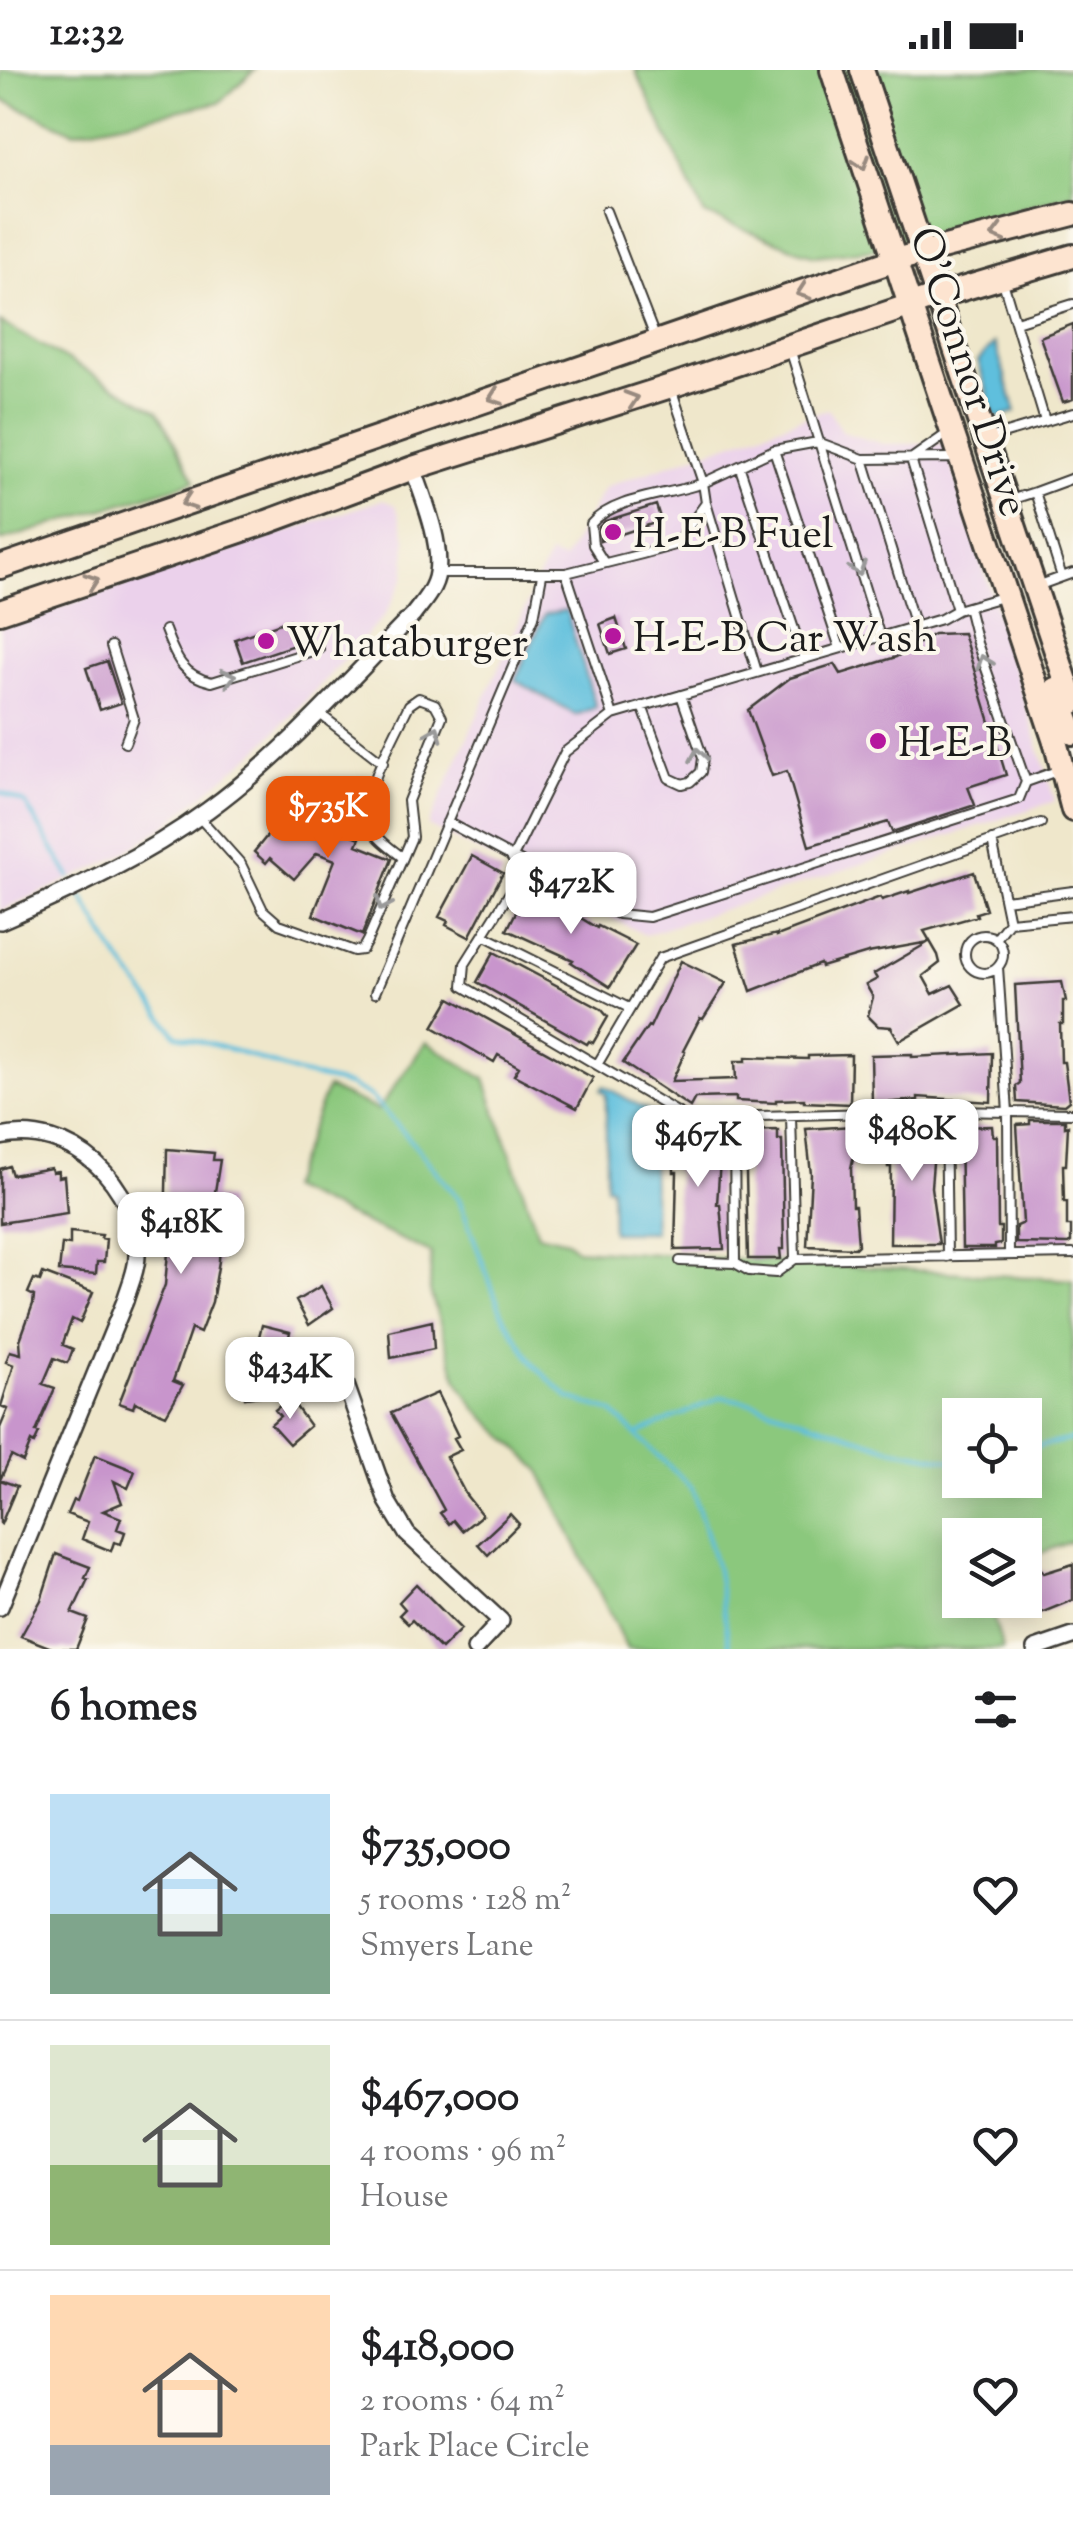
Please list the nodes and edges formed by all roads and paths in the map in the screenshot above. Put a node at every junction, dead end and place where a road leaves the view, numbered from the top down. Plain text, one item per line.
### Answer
1 (832, 70) edge
2 (862, 70) edge
3 (606, 211) dead end
4 (1073, 214) edge
5 (922, 254) junction
6 (1073, 256) edge
7 (895, 260) junction
8 (1002, 277) junction
9 (936, 297) junction
10 (1073, 304) edge
11 (910, 306) junction
12 (1016, 322) junction
13 (657, 342) junction
14 (788, 345) junction
15 (671, 386) junction
16 (1073, 413) edge
17 (1044, 421) junction
18 (951, 430) junction
19 (983, 440) junction
20 (818, 442) junction
21 (774, 450) junction
22 (863, 459) junction
23 (912, 459) junction
24 (962, 464) junction
25 (413, 468) junction
26 (740, 468) junction
27 (1073, 478) edge
28 (704, 483) junction
29 (971, 492) junction
30 (1035, 492) junction
31 (1005, 502) junction
32 (706, 503) junction
33 (603, 562) junction
34 (0, 567) edge
35 (437, 573) junction
36 (566, 573) junction
37 (1073, 574) edge
38 (542, 575) junction
39 (1062, 578) junction
40 (1036, 587) junction
41 (1006, 596) junction
42 (968, 607) junction
43 (957, 610) junction
44 (0, 612) edge
45 (915, 626) junction
46 (164, 630) dead end
47 (880, 636) junction
48 (111, 646) dead end
49 (319, 648) dead end
50 (840, 648) junction
51 (804, 658) junction
52 (758, 672) junction
53 (681, 695) junction
54 (1073, 702) edge
55 (642, 706) junction
56 (318, 712) junction
57 (613, 715) junction
58 (1073, 733) edge
59 (125, 744) dead end
60 (384, 762) junction
61 (1062, 769) junction
62 (1026, 782) junction
63 (1073, 810) edge
64 (198, 816) junction
65 (447, 822) junction
66 (1041, 823) dead end
67 (992, 840) junction
68 (403, 858) junction
69 (512, 859) junction
70 (514, 886) dead end
71 (1073, 892) edge
72 (1005, 900) junction
73 (1073, 916) edge
74 (0, 921) edge
75 (1009, 922) junction
76 (485, 936) junction
77 (996, 939) junction
78 (998, 967) junction
79 (375, 993) dead end
80 (629, 1008) junction
81 (597, 1065) junction
82 (945, 1111) junction
83 (1008, 1112) junction
84 (1073, 1113) edge
85 (792, 1116) junction
86 (734, 1117) junction
87 (0, 1137) edge
88 (1073, 1254) edge
89 (947, 1256) junction
90 (1009, 1256) junction
91 (795, 1259) junction
92 (680, 1261) dead end
93 (734, 1263) junction
94 (340, 1368) dead end
95 (2, 1596) edge
96 (1073, 1636) edge
97 (474, 1649) edge
98 (1035, 1649) edge

1 -> 7 main road, O'Connor Drive
2 - 5 main road, O'Connor Drive
3 - 13 lane
4 -> 5 main road
5 - 7 main road
5 - 9 main road, O'Connor Drive
6 - 8 main road
7 - 11 main road, O'Connor Drive
7 -> 13 main road
8 - 9 main road
8 - 12 lane
9 - 11 main road
9 - 19 main road, O'Connor Drive
10 - 12 lane
11 - 14 main road
11 - 18 main road, O'Connor Drive
12 - 17 lane
13 -> 34 main road
14 - 15 main road
14 - 20 lane
25 -> 15 main road
15 - 28 lane
16 - 17 lane
17 - 19 lane
18 - 23 lane
18 - 24 main road, O'Connor Drive
19 - 31 main road, O'Connor Drive
20 - 21 lane
20 - 22 lane
20 -> 47 lane
21 - 26 lane
21 - 50 lane
22 - 23 lane
22 - 45 lane
23 - 24 lane
23 - 43 lane
24 - 29 main road, O'Connor Drive
25 - 35 street
44 -> 25 main road
26 - 28 lane
26 - 51 lane
27 - 30 lane
28 - 32 lane
28 - 33 lane
29 - 40 main road
29 - 41 main road, O'Connor Drive
30 - 31 lane
30 - 39 lane
31 - 40 main road, O'Connor Drive
32 - 33 lane
32 - 52 lane
33 - 36 lane
35 - 38 lane
35 - 56 street
36 - 38 lane
36 - 57 lane
37 - 39 lane
38 - 65 lane
39 - 40 lane
40 - 54 main road, O'Connor Drive
41 - 42 lane
41 - 58 main road
41 - 61 main road, O'Connor Drive
42 - 43 lane
62 -> 42 lane
43 - 45 lane
45 - 47 lane
46 -> 49 lane
47 - 50 lane
48 - 59 lane
50 - 51 lane
51 - 52 lane
52 - 53 lane
53 - 55 lane
55 -> 53 lane
55 - 57 lane
56 - 60 lane
56 - 64 street
57 - 69 lane
60 - 68 lane
68 -> 60 lane
61 - 62 lane
61 - 63 main road, O'Connor Drive
62 - 69 lane
68 -> 64 lane
64 - 74 street
65 - 69 lane
65 - 79 lane
66 - 67 lane
67 - 72 lane
67 - 80 lane
70 - 76 lane
71 - 72 lane
72 - 75 lane
73 - 75 lane
75 - 77 lane
76 - 80 lane
76 - 81 lane
77 - 78 lane
77 - 78 lane
78 - 83 lane
80 - 81 lane
81 - 86 lane
82 - 83 lane
82 - 85 lane
82 - 89 lane
83 - 84 lane
83 - 90 lane
85 - 86 lane
85 - 91 lane
86 - 93 lane
87 - 95 street
88 - 90 lane
89 - 90 lane
89 - 91 lane
91 - 93 lane
92 - 93 lane
94 - 97 street
96 - 98 street

